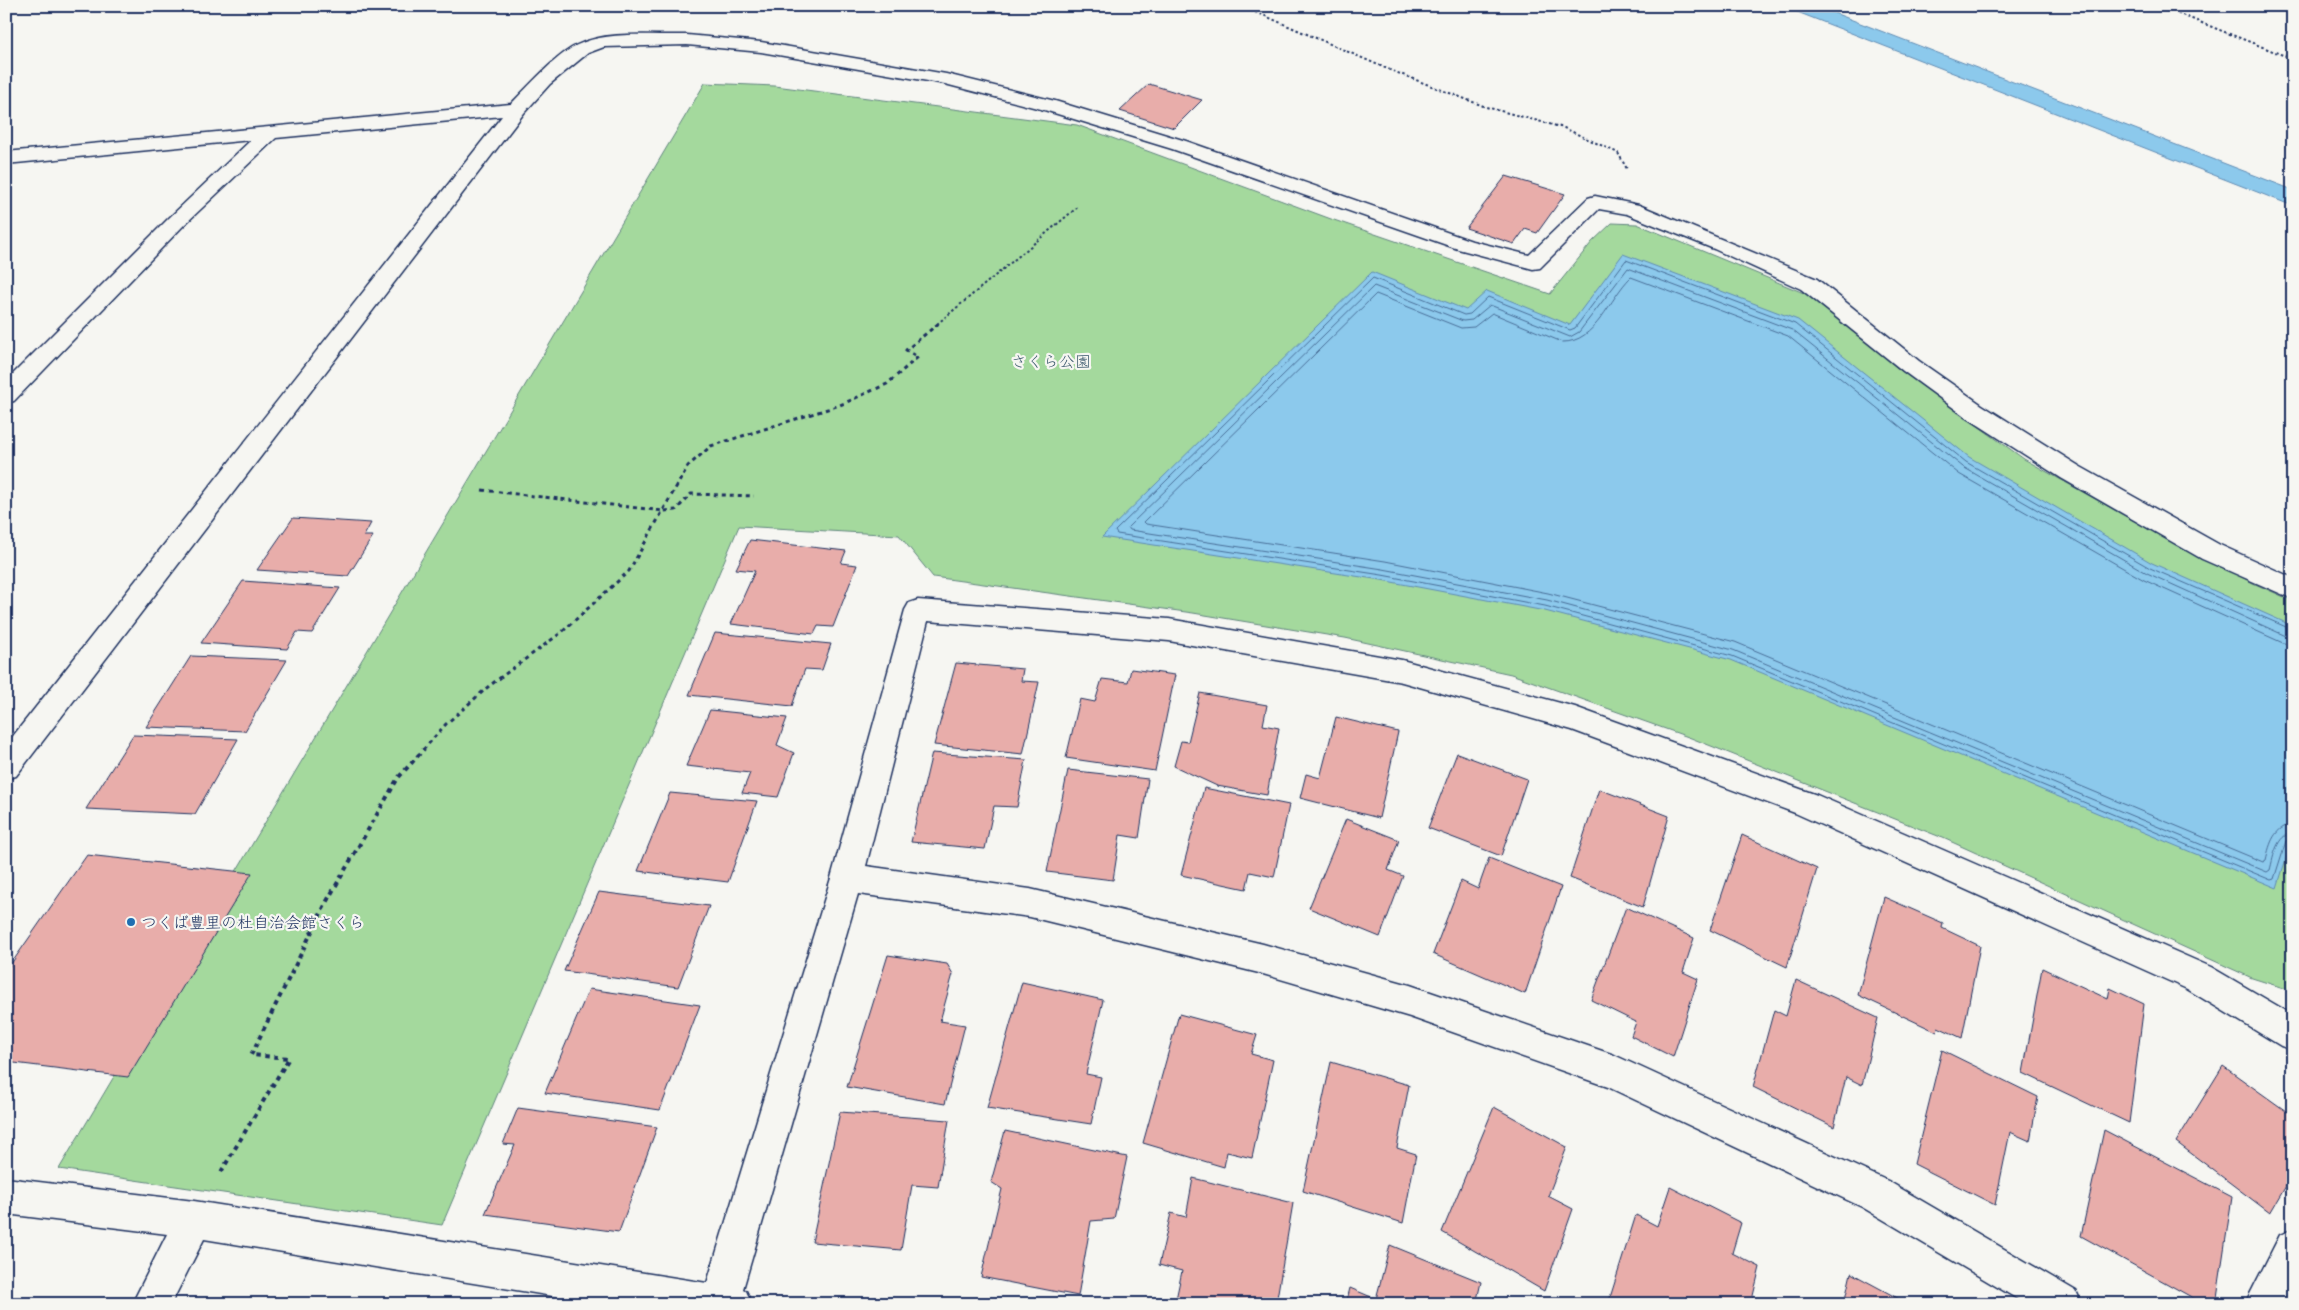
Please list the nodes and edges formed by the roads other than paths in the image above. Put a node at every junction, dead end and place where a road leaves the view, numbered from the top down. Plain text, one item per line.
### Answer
1 (517, 109) junction
2 (272, 131) junction
3 (6, 158) edge
4 (6, 395) edge
5 (2293, 589) edge
6 (6, 767) edge
7 (847, 878) junction
8 (2293, 1034) edge
9 (6, 1196) edge
10 (194, 1219) junction
11 (2293, 1248) edge
12 (725, 1303) edge
13 (151, 1304) edge
14 (2063, 1304) edge
15 (2264, 1304) edge

1 - 2 street
1 - 5 street
1 - 6 street
2 - 3 street
2 - 4 street
7 - 8 street
7 - 12 street
7 - 14 street
9 - 10 street
10 - 12 street
10 - 13 street
11 - 15 street

